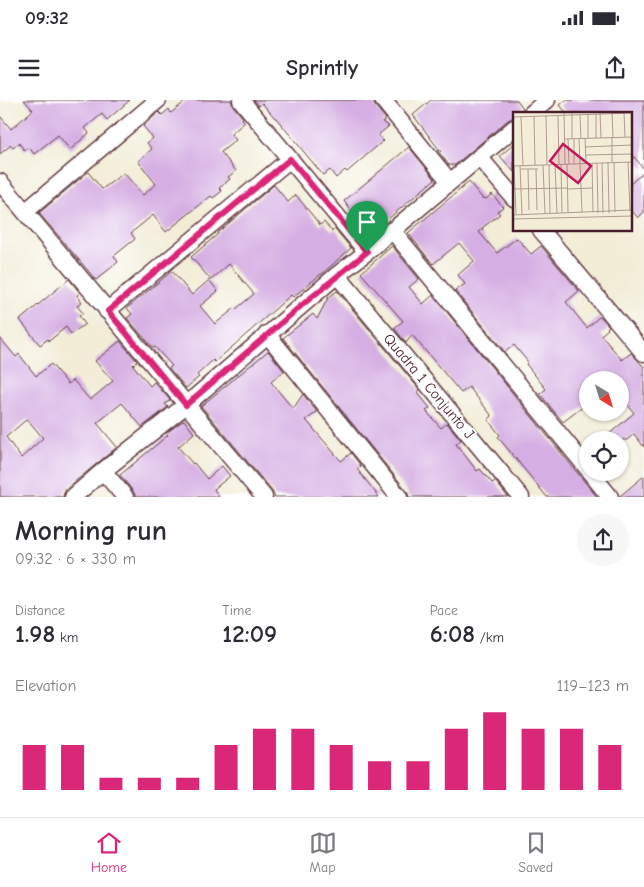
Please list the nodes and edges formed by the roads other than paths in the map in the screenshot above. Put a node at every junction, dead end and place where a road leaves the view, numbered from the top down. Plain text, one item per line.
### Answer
1 (158, 100) edge
2 (241, 100) edge
3 (382, 100) edge
4 (513, 129) edge
5 (479, 157) junction
6 (290, 159) junction
7 (0, 182) edge
8 (450, 182) junction
9 (513, 197) edge
10 (25, 212) junction
11 (392, 230) junction
12 (542, 231) edge
13 (367, 252) junction
14 (338, 275) junction
15 (108, 311) junction
16 (267, 334) junction
17 (644, 354) edge
18 (186, 405) junction
19 (579, 458) edge
20 (103, 471) junction
21 (597, 481) edge
22 (73, 497) edge
23 (125, 497) edge
24 (264, 497) edge
25 (399, 497) edge
26 (521, 497) edge
27 (610, 497) edge

1 - 10 street
2 - 6 street
3 - 8 street
4 - 5 street
5 - 8 street
5 - 9 street
6 - 13 street
6 - 15 street
7 - 10 street
8 - 11 street
10 - 15 street
11 - 13 street
11 - 19 street
12 - 17 street
13 - 14 street
14 - 16 street
14 - 26 street, Quadra 1 Conjunto J
15 - 18 street
16 - 18 street
16 - 25 street
18 - 20 street
18 - 24 street
20 - 22 street
20 - 23 street
21 - 27 street

